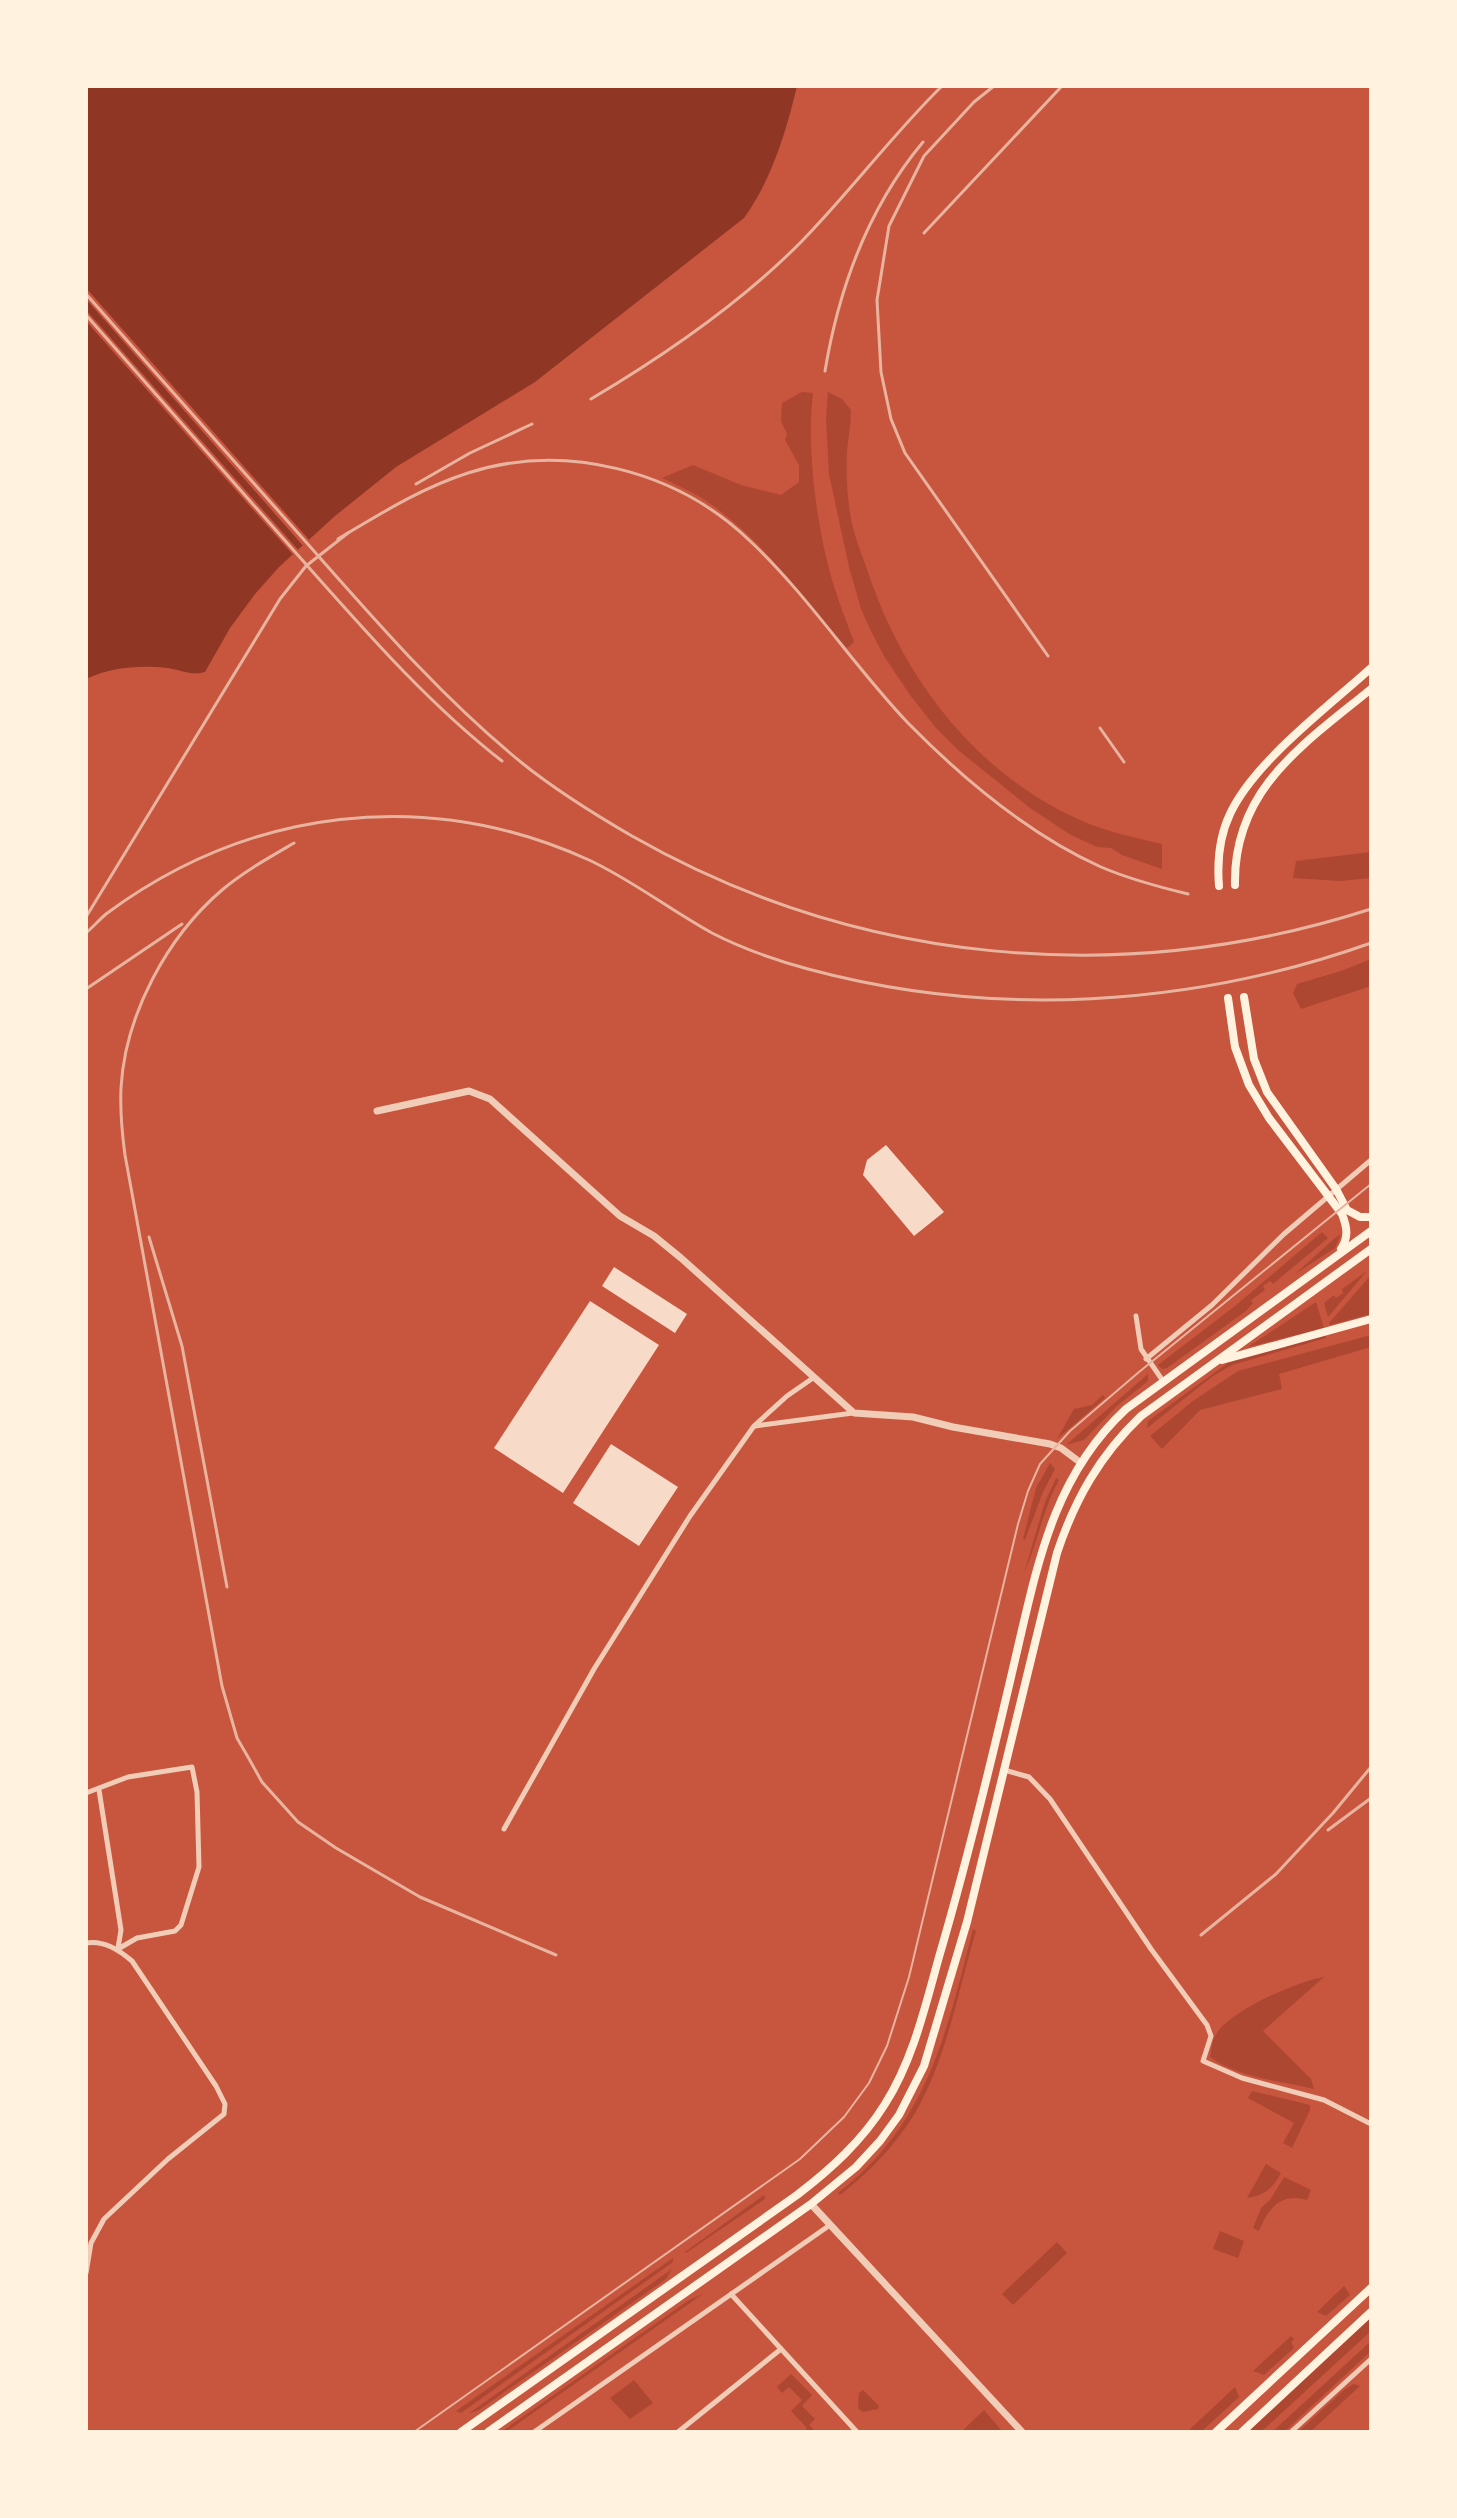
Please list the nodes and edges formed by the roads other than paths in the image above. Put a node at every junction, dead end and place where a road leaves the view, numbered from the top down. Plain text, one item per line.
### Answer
1 (1371, 668) edge
2 (1371, 689) edge
3 (1235, 885) dead end
4 (1219, 886) dead end
5 (1244, 997) dead end
6 (1228, 998) dead end
7 (377, 1111) dead end
8 (1371, 1160) edge
9 (1336, 1189) junction
10 (1327, 1197) junction
11 (1371, 1217) edge
12 (1371, 1231) edge
13 (1371, 1249) edge
14 (1334, 1258) junction
15 (1136, 1316) dead end
16 (1371, 1319) edge
17 (1146, 1359) junction
18 (1213, 1362) junction
19 (813, 1378) junction
20 (1163, 1381) junction
21 (854, 1413) junction
22 (754, 1426) junction
23 (1081, 1463) junction
24 (1093, 1472) junction
25 (1003, 1770) junction
26 (99, 1790) junction
27 (86, 1793) edge
28 (504, 1829) dead end
29 (86, 1943) edge
30 (118, 1949) junction
31 (1371, 2124) edge
32 (797, 2195) junction
33 (811, 2204) junction
34 (830, 2225) junction
35 (86, 2273) edge
36 (1371, 2288) edge
37 (731, 2294) junction
38 (1371, 2312) edge
39 (781, 2349) junction
40 (1371, 2359) edge
41 (461, 2432) edge
42 (488, 2432) edge
43 (534, 2432) edge
44 (678, 2432) edge
45 (857, 2432) edge
46 (1022, 2432) edge
47 (1216, 2432) edge
48 (1242, 2432) edge
49 (1291, 2432) edge

1 - 4 main road
2 - 3 main road
5 - 9 main road
6 - 10 main road
7 - 19 street
8 - 9 street
9 - 10 street
9 - 11 main road
10 - 14 main road
10 - 17 street
12 - 14 main road
13 - 18 main road
14 - 20 main road
15 - 17 street
16 - 18 main road
17 - 20 street
18 - 24 main road
19 - 21 street
19 - 22 street
20 - 23 main road
21 - 22 street
21 - 23 street
22 - 28 street
23 - 24 main road
23 - 32 main road
24 - 25 main road
25 - 31 street
25 - 33 main road
26 - 27 street
26 - 30 street
26 - 30 street
29 - 30 street
30 - 35 street
32 - 33 main road
32 - 41 main road
33 - 34 street
33 - 42 main road
34 - 37 street
34 - 46 street
36 - 47 main road
37 - 39 street
37 - 43 street
38 - 48 main road
39 - 44 street
39 - 45 street
40 - 49 street

